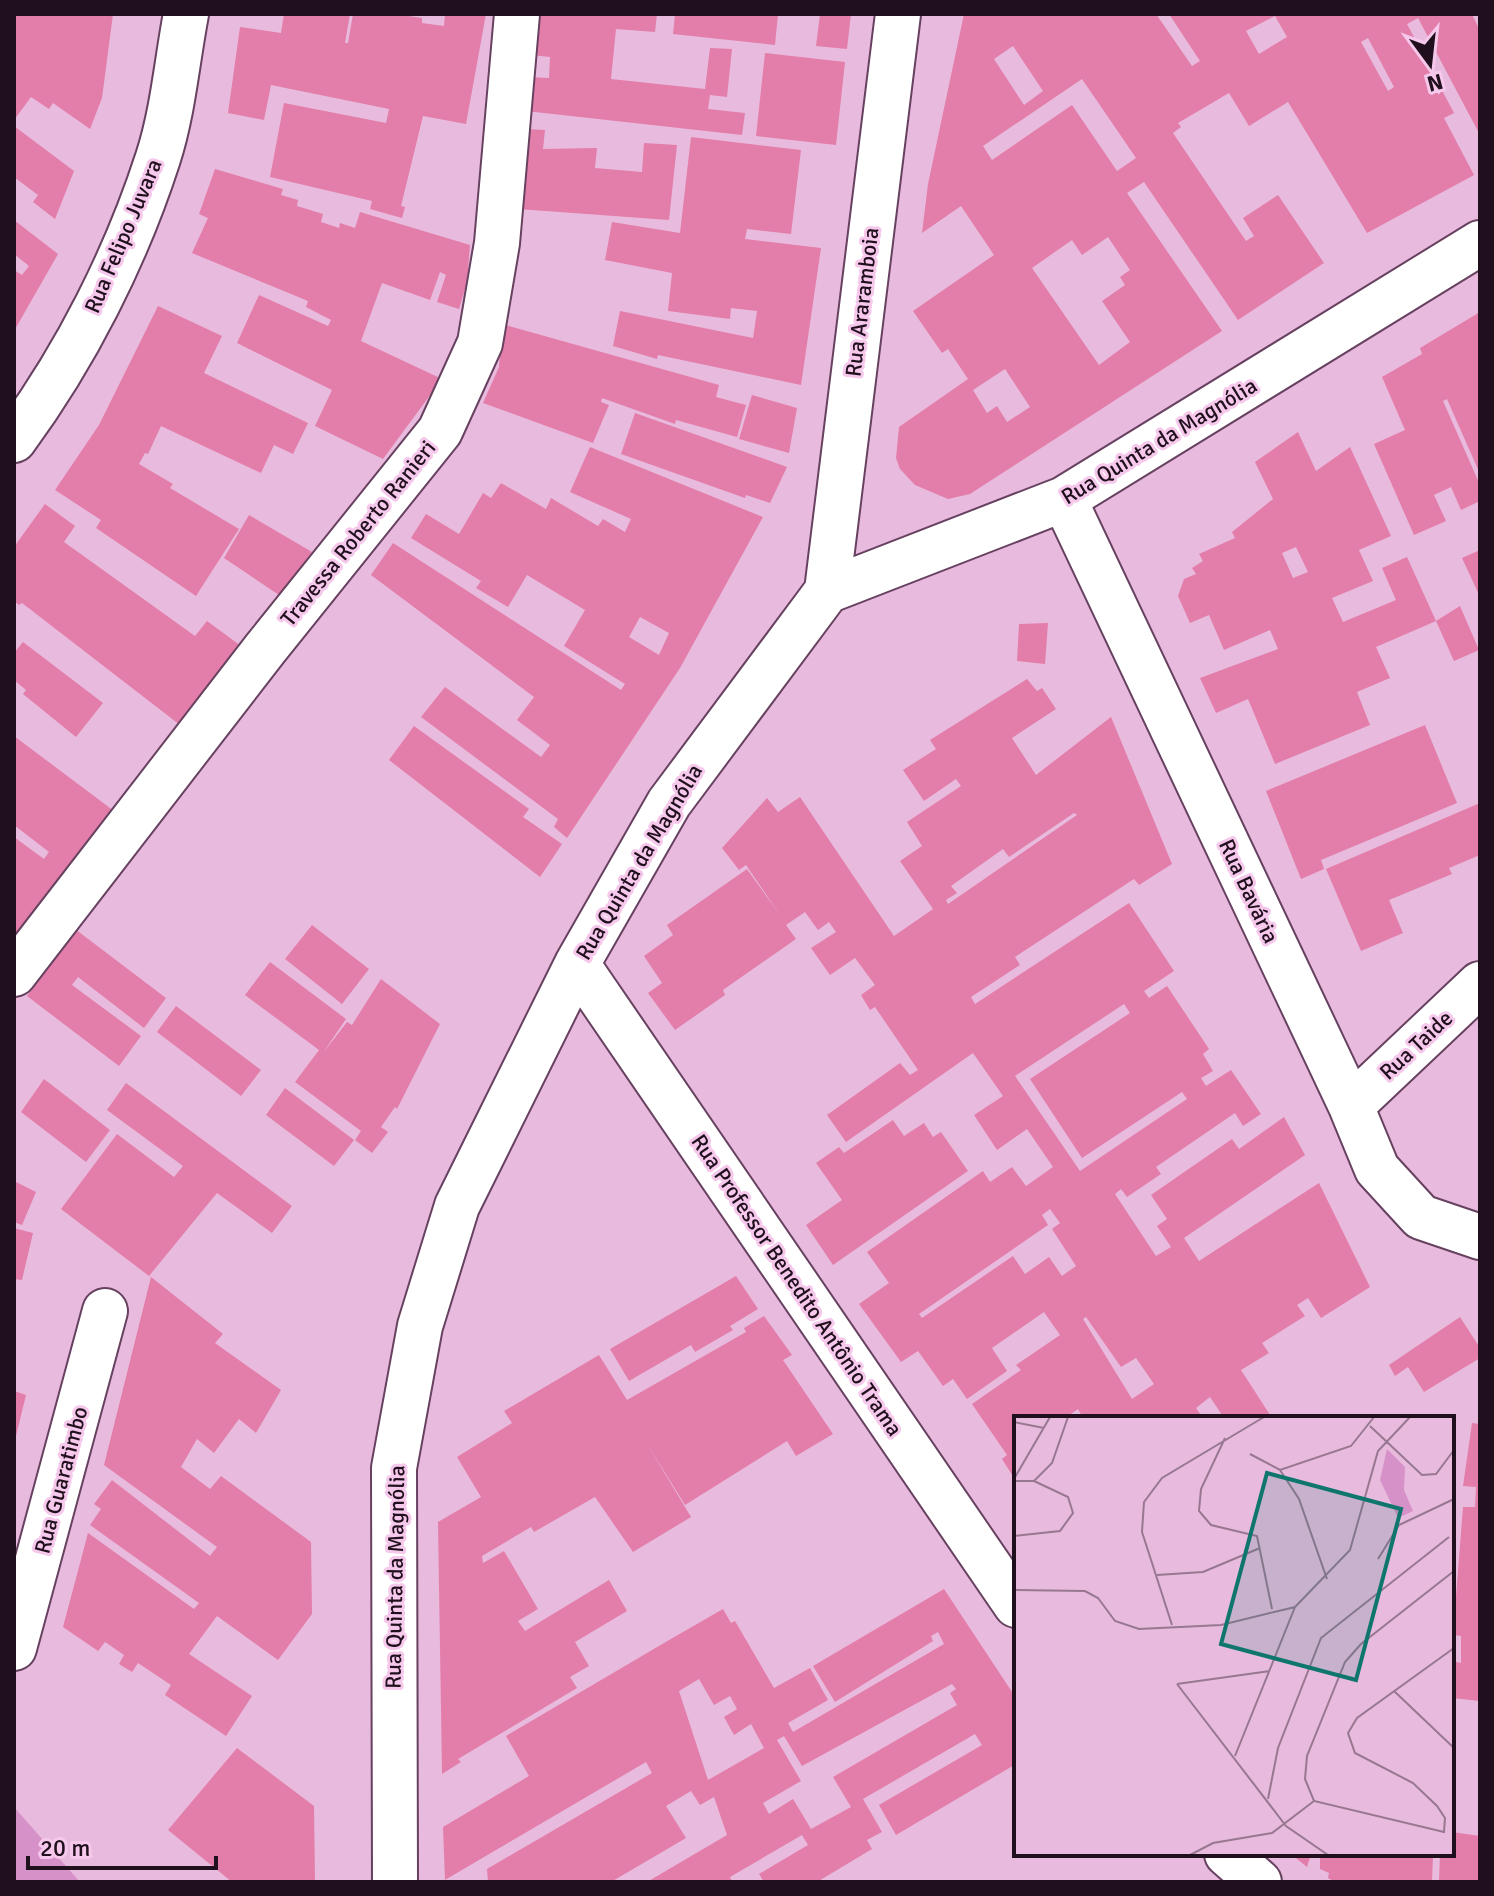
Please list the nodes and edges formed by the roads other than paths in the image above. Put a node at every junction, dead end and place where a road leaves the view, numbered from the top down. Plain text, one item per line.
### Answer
1 (186, 14) edge
2 (517, 14) edge
3 (898, 14) edge
4 (1480, 243) edge
5 (14, 440) edge
6 (1064, 499) junction
7 (827, 591) junction
8 (577, 964) junction
9 (14, 974) edge
10 (1480, 984) edge
11 (1351, 1106) junction
12 (1480, 1237) edge
13 (105, 1311) dead end
14 (1014, 1602) edge
15 (14, 1648) edge
16 (1229, 1856) edge
17 (395, 1882) edge
18 (1259, 1882) edge

1 - 5 street, Rua Felipo Juvara
2 - 9 street, Travessa Roberto Ranieri
3 - 7 street, Rua Araramboia
4 - 6 street, Rua Quinta da Magnólia
6 - 7 street, Rua Quinta da Magnólia
6 - 11 street, Rua Bavária
7 - 8 street, Rua Quinta da Magnólia
8 - 14 street, Rua Professor Benedito Antônio Trama
8 - 17 street, Rua Quinta da Magnólia
10 - 11 street, Rua Taide
11 - 12 street, Rua Bavária
13 - 15 street, Rua Guaratimbo
16 - 18 street

